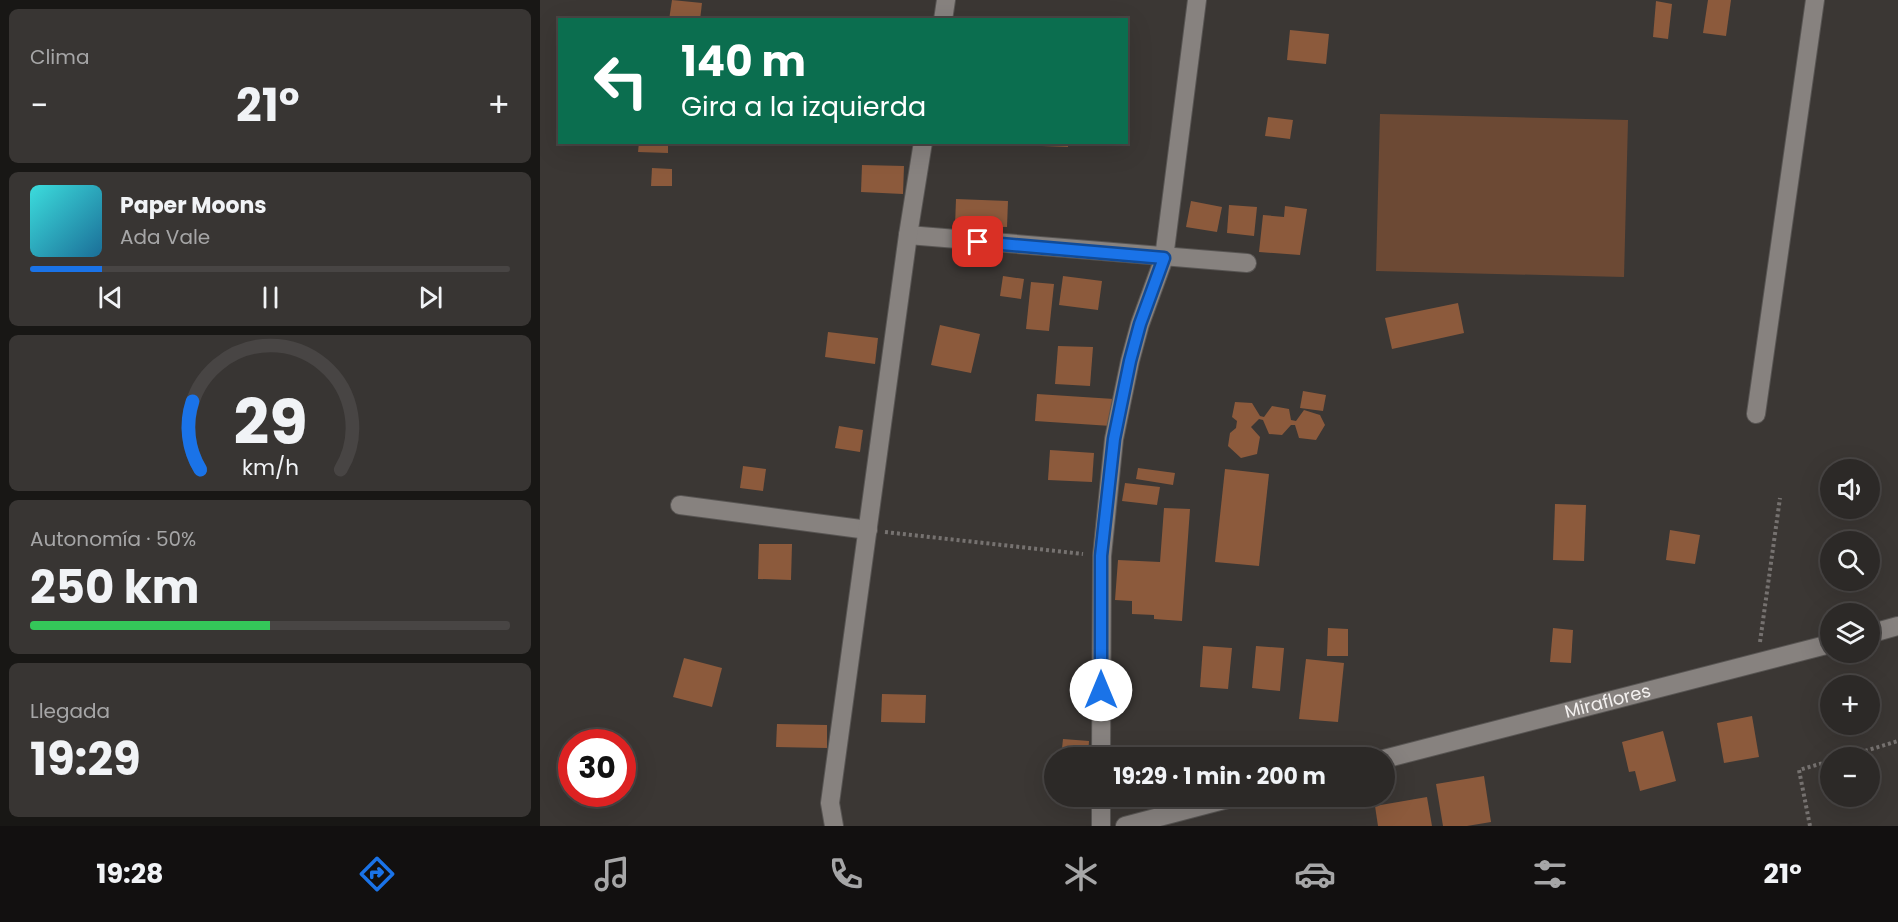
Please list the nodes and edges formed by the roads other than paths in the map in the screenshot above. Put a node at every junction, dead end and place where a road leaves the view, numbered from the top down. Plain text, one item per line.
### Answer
1 (946, 0) edge
2 (1197, 0) edge
3 (1815, 0) edge
4 (943, 18) edge
5 (923, 144) edge
6 (909, 236) junction
7 (1164, 258) junction
8 (1247, 263) dead end
9 (1756, 414) dead end
10 (680, 505) dead end
11 (868, 530) junction
12 (1898, 626) edge
13 (1880, 631) edge
14 (1820, 646) edge
15 (1101, 747) edge
16 (1395, 756) edge
17 (1101, 807) edge
18 (1197, 807) edge
19 (834, 826) edge
20 (1101, 826) edge
21 (1125, 826) edge

1 - 4 street
2 - 7 street
3 - 9 street
5 - 6 street
6 - 7 street
6 - 11 street
7 - 8 street
7 - 15 street
10 - 11 street
11 - 19 street
12 - 13 street
14 - 16 street, Miraflores
17 - 20 street
18 - 21 street

